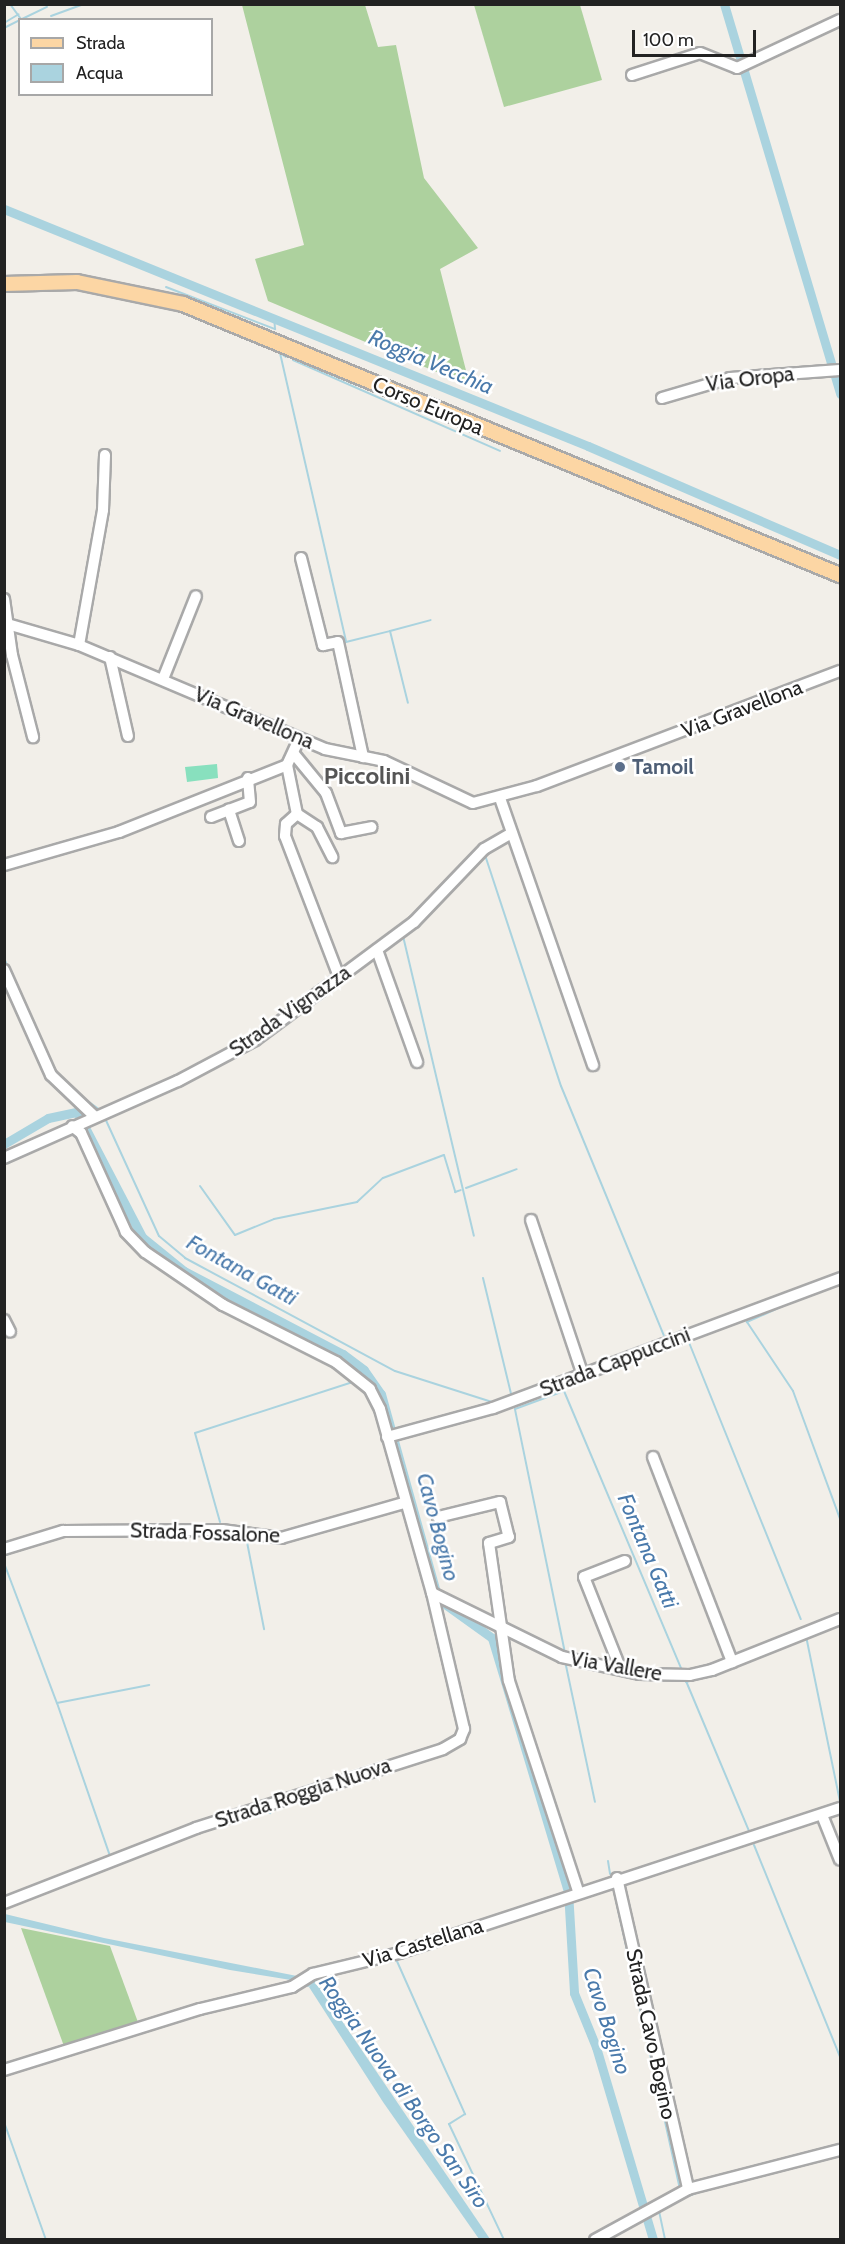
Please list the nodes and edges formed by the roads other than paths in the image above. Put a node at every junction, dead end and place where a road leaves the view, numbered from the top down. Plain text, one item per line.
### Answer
1 (840, 20) edge
2 (632, 75) dead end
3 (4, 284) edge
4 (835, 371) edge
5 (662, 398) dead end
6 (105, 455) dead end
7 (301, 558) dead end
8 (840, 575) edge
9 (196, 596) dead end
10 (4, 598) edge
11 (5, 623) edge
12 (79, 645) junction
13 (110, 657) junction
14 (840, 671) edge
15 (163, 679) junction
16 (128, 736) dead end
17 (33, 737) dead end
18 (298, 739) junction
19 (294, 754) junction
20 (363, 757) junction
21 (287, 765) junction
22 (248, 778) junction
23 (500, 798) junction
24 (229, 810) junction
25 (297, 814) junction
26 (211, 817) dead end
27 (371, 827) dead end
28 (512, 833) junction
29 (239, 841) dead end
30 (332, 857) dead end
31 (4, 865) edge
32 (377, 950) junction
33 (4, 970) edge
34 (339, 978) junction
35 (417, 1062) dead end
36 (593, 1065) dead end
37 (90, 1118) junction
38 (4, 1158) edge
39 (531, 1220) dead end
40 (840, 1278) edge
41 (4, 1320) edge
42 (10, 1332) dead end
43 (583, 1376) junction
44 (387, 1437) junction
45 (653, 1457) dead end
46 (404, 1503) junction
47 (438, 1517) dead end
48 (4, 1549) edge
49 (625, 1561) dead end
50 (436, 1595) junction
51 (840, 1619) edge
52 (500, 1626) junction
53 (732, 1662) junction
54 (621, 1670) junction
55 (840, 1808) edge
56 (822, 1815) junction
57 (840, 1860) edge
58 (617, 1878) junction
59 (576, 1891) junction
60 (4, 1903) edge
61 (4, 2070) edge
62 (840, 2150) edge
63 (688, 2189) junction
64 (595, 2240) edge

1 - 2 street
3 - 8 main road, Corso Europa
4 - 5 street, Via Oropa
6 - 12 street
7 - 20 street
9 - 15 street
10 - 11 street
11 - 12 street, Via Gravellona
11 - 17 street
12 - 13 street, Via Gravellona
13 - 15 street, Via Gravellona
13 - 16 street
14 - 23 street, Via Gravellona
15 - 18 street, Via Gravellona
18 - 19 street
18 - 20 street, Via Gravellona
19 - 21 street
19 - 27 street
20 - 23 street, Via Gravellona
21 - 22 street
21 - 25 street
22 - 24 street
22 - 31 street
23 - 28 street
24 - 26 street
24 - 29 street
25 - 30 street
25 - 34 street
28 - 32 street, Strada Vignazza
28 - 36 street
32 - 34 street, Strada Vignazza
32 - 35 street
33 - 37 street
34 - 37 street, Strada Vignazza
37 - 38 street, Strada Vignazza
37 - 44 street
39 - 43 street
40 - 43 street, Strada Cappuccini
41 - 42 street
43 - 44 street, Strada Cappuccini
44 - 46 street
45 - 53 street
46 - 48 street, Strada Fossalone
46 - 50 street
47 - 52 street
49 - 54 street
50 - 52 street, Via Vallere
50 - 60 street, Strada Roggia Nuova
51 - 53 street, Via Vallere
52 - 54 street, Via Vallere
52 - 59 street
53 - 54 street, Via Vallere
55 - 56 street, Via Castellana
56 - 57 street
56 - 58 street, Via Castellana
58 - 59 street, Via Castellana
58 - 63 street, Strada Cavo Bogino
59 - 61 street, Via Castellana
62 - 63 street
63 - 64 street

